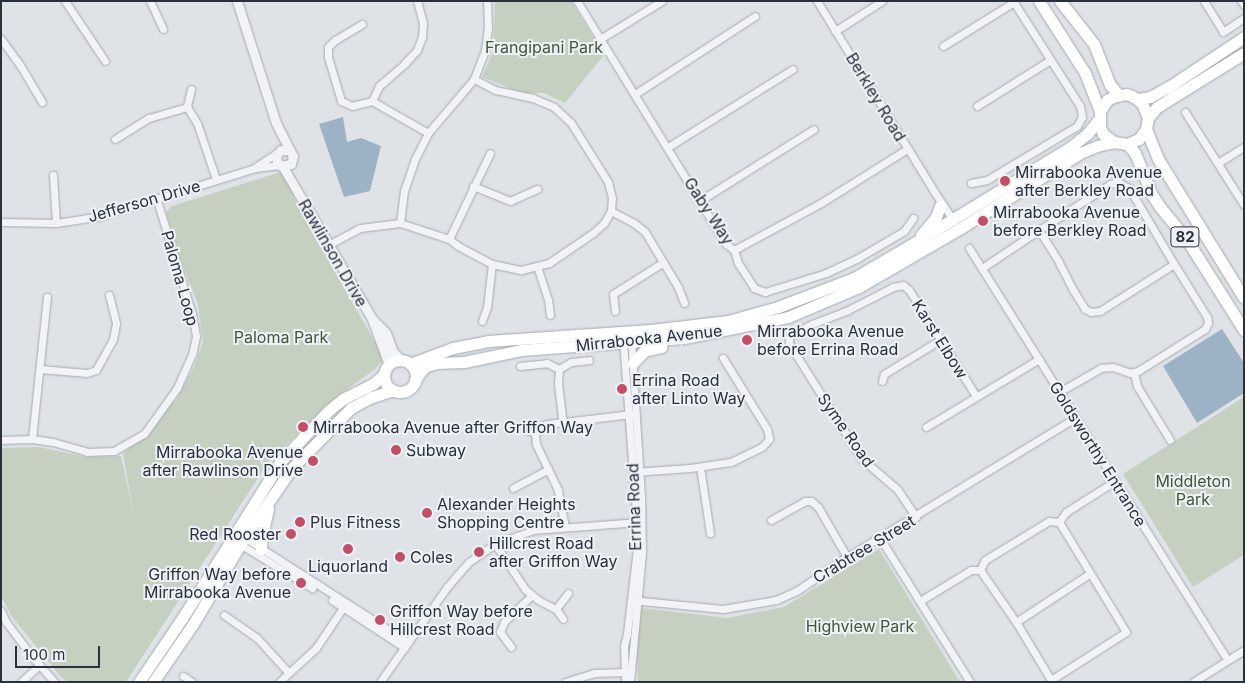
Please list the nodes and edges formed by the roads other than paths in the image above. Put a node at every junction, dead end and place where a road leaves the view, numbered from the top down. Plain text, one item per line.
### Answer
1 (65, 1) edge
2 (150, 1) edge
3 (230, 1) edge
4 (236, 1) edge
5 (417, 1) edge
6 (487, 1) edge
7 (577, 1) edge
8 (662, 1) edge
9 (816, 1) edge
10 (882, 1) edge
11 (1039, 1) edge
12 (1060, 1) edge
13 (1204, 1) edge
14 (1241, 1) edge
15 (1014, 2) edge
16 (1244, 5) edge
17 (755, 16) dead end
18 (1244, 18) edge
19 (241, 19) junction
20 (362, 24) dead end
21 (163, 29) dead end
22 (835, 31) junction
23 (1244, 37) edge
24 (600, 39) junction
25 (1, 40) edge
26 (943, 46) dead end
27 (1244, 53) edge
28 (1050, 60) junction
29 (104, 61) dead end
30 (793, 69) dead end
31 (474, 79) junction
32 (191, 89) dead end
33 (635, 94) junction
34 (1119, 95) junction
35 (1138, 100) junction
36 (372, 101) junction
37 (42, 102) dead end
38 (977, 106) dead end
39 (187, 107) junction
40 (1185, 112) dead end
41 (1099, 116) junction
42 (276, 123) junction
43 (1147, 124) junction
44 (814, 129) dead end
45 (428, 133) junction
46 (115, 139) dead end
47 (1114, 142) junction
48 (1127, 144) junction
49 (1244, 146) edge
50 (668, 148) junction
51 (907, 149) junction
52 (288, 150) junction
53 (277, 153) junction
54 (490, 153) dead end
55 (1218, 163) junction
56 (285, 165) junction
57 (255, 168) junction
58 (53, 175) dead end
59 (216, 179) junction
60 (971, 183) dead end
61 (473, 186) junction
62 (537, 189) dead end
63 (935, 194) junction
64 (157, 200) junction
65 (701, 200) junction
66 (1244, 205) edge
67 (940, 206) junction
68 (611, 211) junction
69 (913, 218) dead end
70 (1, 222) edge
71 (56, 223) junction
72 (400, 223) junction
73 (954, 225) junction
74 (1040, 230) junction
75 (449, 239) junction
76 (328, 245) junction
77 (909, 246) junction
78 (969, 248) dead end
79 (734, 250) junction
80 (662, 263) junction
81 (492, 264) junction
82 (1174, 264) junction
83 (537, 266) junction
84 (982, 268) junction
85 (109, 295) dead end
86 (47, 297) dead end
87 (1244, 298) edge
88 (684, 302) dead end
89 (615, 311) dead end
90 (550, 315) dead end
91 (372, 319) junction
92 (482, 321) dead end
93 (1244, 330) edge
94 (792, 334) joint
95 (626, 338) junction
96 (684, 338) junction
97 (940, 340) junction
98 (722, 358) dead end
99 (589, 360) dead end
100 (1039, 360) junction
101 (406, 362) junction
102 (632, 363) junction
103 (520, 366) dead end
104 (386, 369) junction
105 (559, 369) junction
106 (40, 370) junction
107 (1134, 372) junction
108 (415, 380) junction
109 (882, 381) dead end
110 (394, 390) junction
111 (1059, 392) junction
112 (976, 396) junction
113 (632, 414) junction
114 (1075, 418) junction
115 (563, 422) junction
116 (926, 427) dead end
117 (527, 430) dead end
118 (535, 432) junction
119 (32, 439) junction
120 (1, 440) edge
121 (1170, 440) dead end
122 (700, 467) junction
123 (548, 469) junction
124 (636, 472) junction
125 (1115, 481) junction
126 (513, 488) dead end
127 (274, 493) junction
128 (916, 517) junction
129 (771, 520) dead end
130 (639, 522) junction
131 (1059, 522) junction
132 (566, 527) junction
133 (710, 533) dead end
134 (238, 538) junction
135 (880, 538) junction
136 (495, 544) junction
137 (261, 549) junction
138 (847, 557) junction
139 (980, 570) junction
140 (1089, 574) junction
141 (568, 592) dead end
142 (531, 596) junction
143 (634, 600) junction
144 (920, 601) junction
145 (345, 605) junction
146 (556, 609) junction
147 (2, 613) edge
148 (224, 615) dead end
149 (563, 619) dead end
150 (1016, 622) junction
151 (407, 645) junction
152 (511, 647) dead end
153 (1244, 650) edge
154 (1227, 660) junction
155 (40, 665) junction
156 (627, 672) junction
157 (289, 673) junction
158 (183, 676) dead end
159 (21, 682) edge
160 (55, 682) edge
161 (139, 682) edge
162 (154, 682) edge
163 (192, 682) edge
164 (279, 682) edge
165 (380, 682) edge
166 (565, 682) edge
167 (625, 682) edge
168 (630, 682) edge
169 (970, 682) edge
170 (1193, 682) edge

1 - 29 street
2 - 21 street
3 - 19 street, Rawlinson Drive
4 - 19 street, Rawlinson Drive
5 - 36 street
6 - 31 street
7 - 24 street, Gaby Way
8 - 24 street
9 - 22 street, Berkley Road
10 - 22 street
11 - 41 main road
12 - 34 main road
13 - 18 street
14 - 16 street
15 - 26 street
15 - 28 street
17 - 33 street
19 - 42 street, Rawlinson Drive
20 - 36 street
22 - 51 street, Berkley Road
23 - 35 main road
24 - 33 street, Gaby Way
25 - 37 street
27 - 43 main road
28 - 38 street
28 - 60 street
30 - 50 street
31 - 45 street
31 - 68 street
32 - 39 street
33 - 50 street, Gaby Way
34 - 35 main road
34 - 41 main road
35 - 43 main road, 82
36 - 45 street
39 - 46 street
39 - 59 street
40 - 55 street
41 - 47 main road
41 - 73 main road, Mirrabooka Avenue
42 - 52 street, Rawlinson Drive
42 - 53 street, Rawlinson Drive
43 - 48 main road
43 - 87 main road, 82
44 - 65 street
45 - 72 street
47 - 48 main road
47 - 73 main road, Mirrabooka Avenue
48 - 93 main road, 82
49 - 55 street
50 - 65 street, Gaby Way
51 - 63 street, Berkley Road
51 - 79 street, Gaby Way
52 - 53 street
52 - 56 street, Rawlinson Drive
53 - 56 street, Rawlinson Drive
53 - 57 street, Jefferson Drive
54 - 61 street
55 - 66 street
56 - 57 street, Jefferson Drive
56 - 76 street, Rawlinson Drive
57 - 59 street, Jefferson Drive
58 - 71 street
59 - 64 street, Jefferson Drive
61 - 62 street
61 - 75 street
63 - 67 street, Berkley Road
63 - 73 street, Berkley Road
64 - 71 street, Jefferson Drive
64 - 119 street, Paloma Loop
65 - 79 street, Gaby Way
67 - 73 street, Berkley Road
67 - 77 main road
68 - 80 street
68 - 83 street
69 - 79 street
70 - 71 street, Jefferson Drive
72 - 75 street
72 - 76 street
73 - 77 main road, Mirrabooka Avenue
73 - 96 main road, Mirrabooka Avenue
74 - 82 street
74 - 82 street
74 - 84 street
75 - 81 street
76 - 91 street, Rawlinson Drive
77 - 95 main road, Mirrabooka Avenue
78 - 84 street, Goldsworthy Entrance
80 - 88 street
80 - 89 street
81 - 83 street
81 - 92 street
82 - 107 street
83 - 90 street
84 - 100 street, Goldsworthy Entrance
85 - 106 street
86 - 106 street
91 - 101 street, Rawlinson Drive
91 - 104 street, Rawlinson Drive
94 - 97 street, Karst Elbow
94 - 128 street, Syme Road
95 - 96 main road, Mirrabooka Avenue
95 - 101 main road, Mirrabooka Avenue
95 - 102 street, Errina Road
95 - 108 main road, Mirrabooka Avenue
95 - 113 street, Errina Road
96 - 102 main road
97 - 109 street
97 - 112 street, Karst Elbow
98 - 122 street
99 - 105 street
100 - 111 street, Goldsworthy Entrance
100 - 112 street
101 - 104 main road, Mirrabooka Avenue
101 - 108 main road
102 - 113 street, Errina Road
103 - 105 street
104 - 110 main road
104 - 134 main road, Mirrabooka Avenue
105 - 115 street
106 - 119 street
107 - 111 street
107 - 121 street
108 - 110 main road, Mirrabooka Avenue
110 - 127 main road, Mirrabooka Avenue
111 - 114 street, Goldsworthy Entrance
112 - 116 street
113 - 115 street
113 - 124 street, Errina Road
114 - 125 street, Goldsworthy Entrance
114 - 128 street, Crabtree Street
115 - 118 street
117 - 118 street
118 - 123 street
119 - 120 street, Paloma Loop
122 - 124 street
122 - 133 street
123 - 126 street
123 - 132 street
124 - 130 street, Errina Road
125 - 131 street
125 - 154 street, Goldsworthy Entrance
127 - 134 main road, Mirrabooka Avenue
127 - 137 main road
128 - 135 street, Crabtree Street
129 - 138 street
130 - 132 street
130 - 143 street, Errina Road
131 - 139 street
131 - 140 street
132 - 136 street
134 - 137 street
134 - 145 street
134 - 161 main road, Mirrabooka Avenue
134 - 162 main road, Mirrabooka Avenue
135 - 138 street, Crabtree Street
135 - 144 street
136 - 142 street
136 - 151 street
137 - 145 street
138 - 143 street, Crabtree Street
139 - 144 street
139 - 150 street
140 - 150 street
140 - 150 street
141 - 146 street
142 - 146 street
142 - 152 street
143 - 156 street, Errina Road
144 - 169 street
145 - 151 street
145 - 157 street
146 - 149 street
147 - 155 street
148 - 157 street
151 - 165 street
153 - 154 street
154 - 170 street
155 - 159 street
155 - 160 street
156 - 166 street
156 - 167 street, Errina Road
156 - 168 street, Errina Road
157 - 164 street
158 - 163 street

